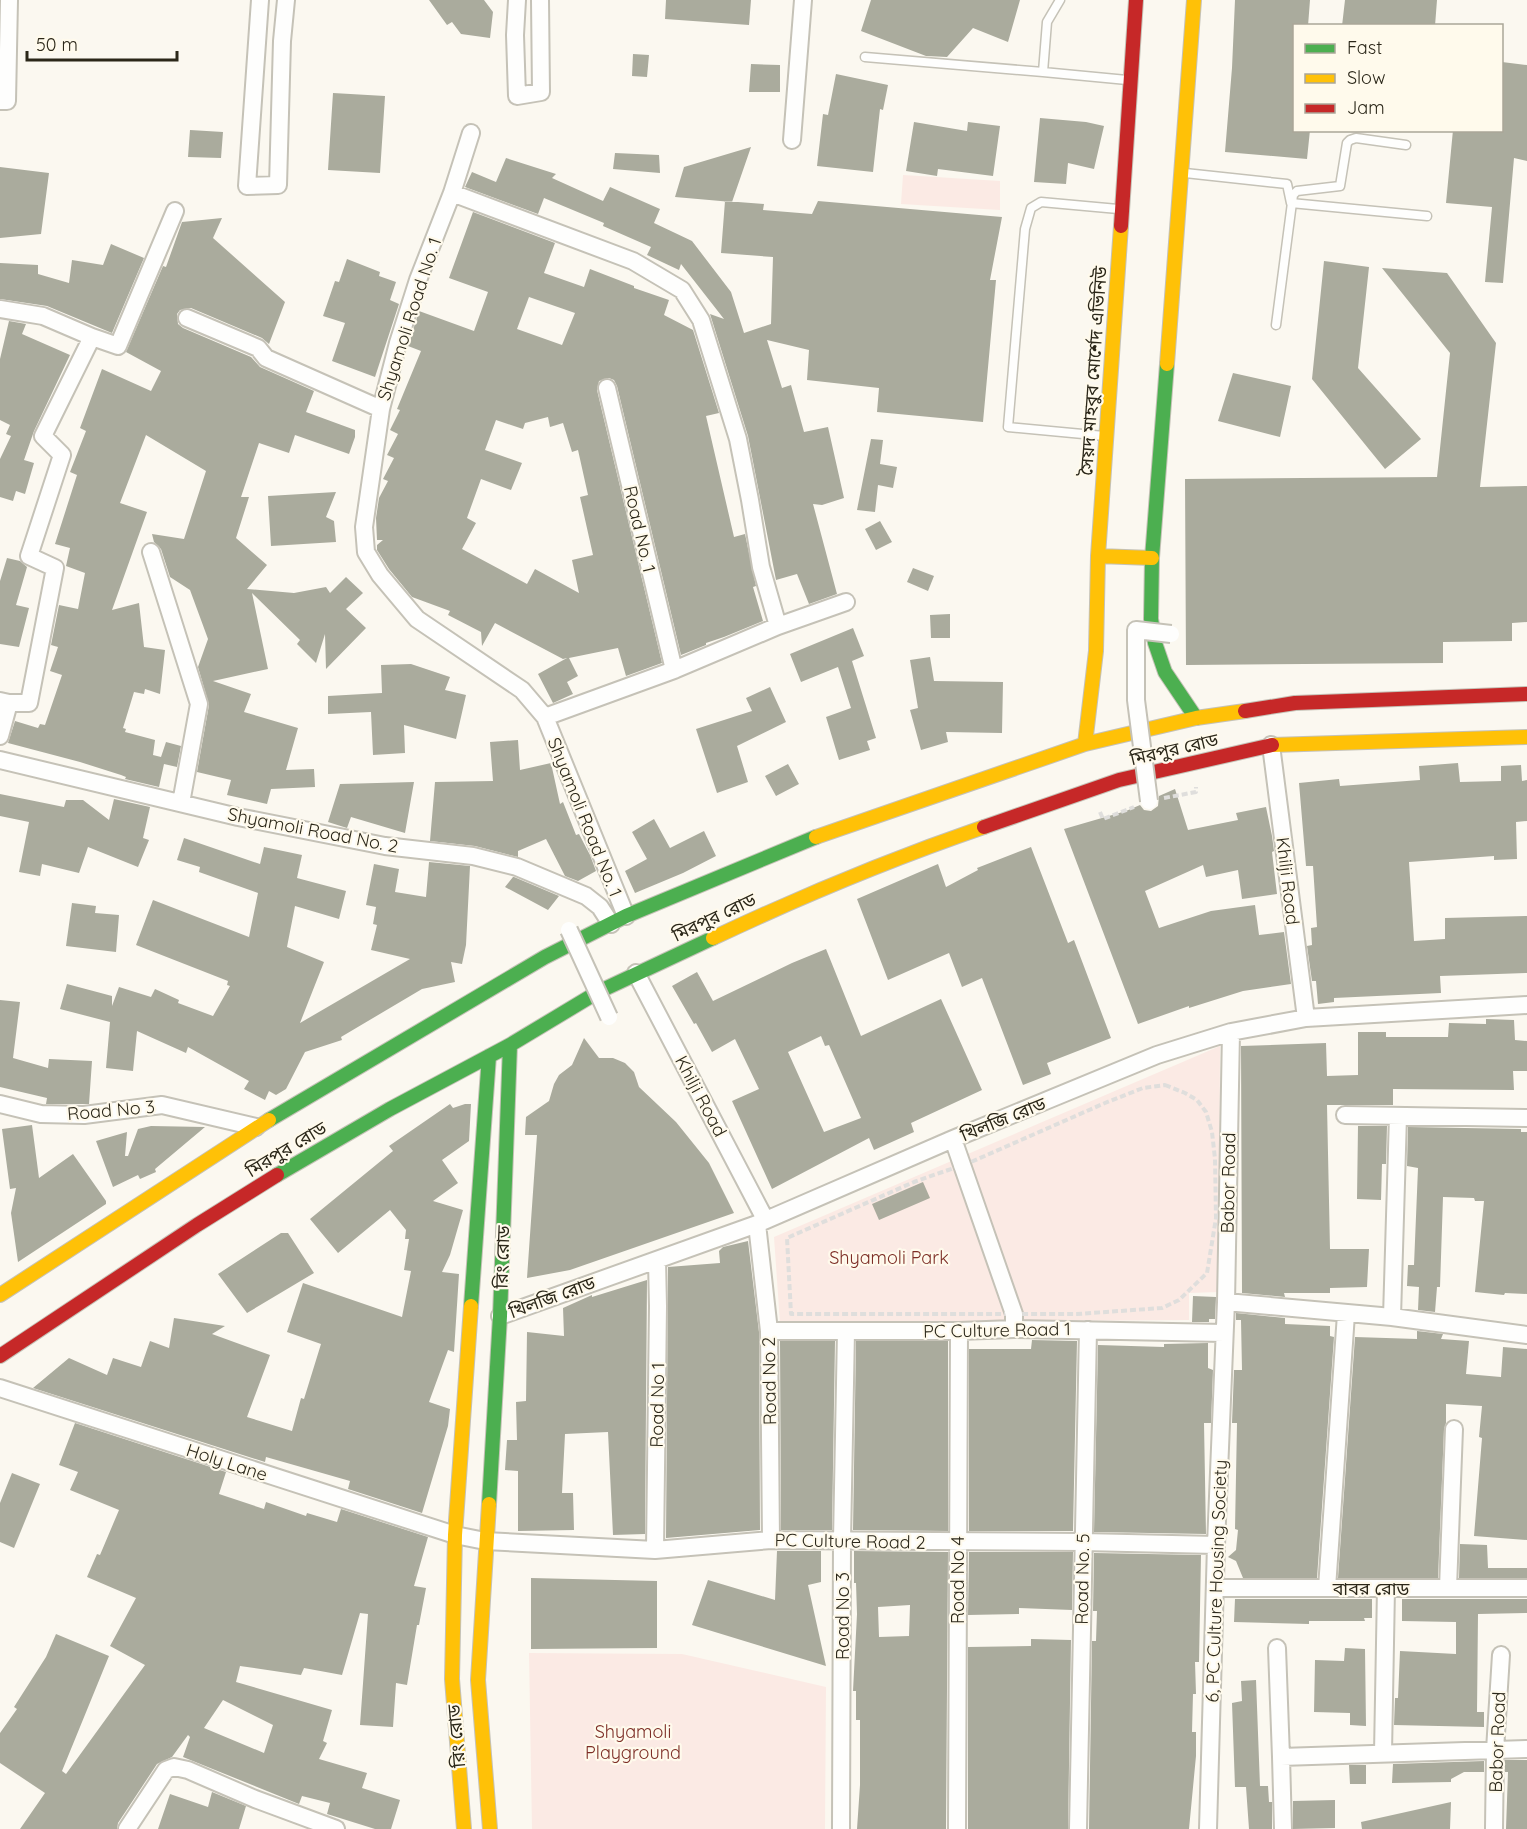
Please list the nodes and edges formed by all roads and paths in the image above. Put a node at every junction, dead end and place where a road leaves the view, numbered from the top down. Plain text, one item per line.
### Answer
1 (9, 0) edge
2 (260, 0) edge
3 (286, 0) edge
4 (517, 0) edge
5 (540, 0) edge
6 (803, 0) edge
7 (1060, 0) edge
8 (1136, 0) edge
9 (1194, 0) edge
10 (256, 40) junction
11 (282, 41) junction
12 (865, 57) dead end
13 (1043, 72) junction
14 (1130, 80) junction
15 (0, 101) edge
16 (471, 133) dead end
17 (792, 140) dead end
18 (1406, 145) dead end
19 (1182, 173) junction
20 (452, 193) junction
21 (1291, 203) junction
22 (1122, 209) junction
23 (175, 211) dead end
24 (1427, 216) dead end
25 (0, 309) edge
26 (188, 318) dead end
27 (1276, 325) dead end
28 (92, 337) junction
29 (607, 388) dead end
30 (381, 409) junction
31 (1107, 436) junction
32 (150, 552) dead end
33 (1098, 556) junction
34 (1152, 558) junction
35 (846, 602) dead end
36 (778, 626) junction
37 (1171, 634) dead end
38 (674, 670) junction
39 (1527, 694) edge
40 (5, 702) edge
41 (545, 717) junction
42 (1196, 718) junction
43 (0, 736) edge
44 (1527, 737) edge
45 (1085, 744) junction
46 (1271, 745) junction
47 (0, 760) edge
48 (1149, 801) dead end
49 (181, 803) junction
50 (626, 916) junction
51 (611, 924) junction
52 (569, 930) dead end
53 (636, 973) junction
54 (598, 992) junction
55 (1527, 1005) edge
56 (609, 1017) dead end
57 (1306, 1018) junction
58 (1231, 1032) junction
59 (510, 1045) junction
60 (489, 1056) junction
61 (0, 1104) edge
62 (1345, 1115) dead end
63 (1398, 1116) junction
64 (1527, 1118) edge
65 (257, 1127) junction
66 (953, 1139) junction
67 (962, 1165) junction
68 (761, 1221) junction
69 (657, 1260) junction
70 (0, 1294) edge
71 (1226, 1302) junction
72 (1346, 1314) junction
73 (500, 1316) junction
74 (1392, 1317) junction
75 (1014, 1321) junction
76 (1088, 1330) junction
77 (769, 1331) junction
78 (846, 1331) junction
79 (959, 1331) junction
80 (1224, 1333) junction
81 (1527, 1335) edge
82 (0, 1356) edge
83 (0, 1388) edge
84 (1454, 1429) dead end
85 (455, 1535) junction
86 (771, 1540) junction
87 (842, 1540) junction
88 (485, 1541) junction
89 (957, 1542) junction
90 (1083, 1542) junction
91 (1216, 1545) junction
92 (656, 1550) junction
93 (1215, 1588) junction
94 (1328, 1588) junction
95 (1386, 1588) junction
96 (1448, 1588) junction
97 (1527, 1588) edge
98 (1277, 1648) dead end
99 (1501, 1655) dead end
100 (1527, 1749) edge
101 (1495, 1750) junction
102 (1383, 1753) junction
103 (1281, 1757) junction
104 (127, 1829) edge
105 (336, 1829) edge
106 (464, 1829) edge
107 (490, 1829) edge
108 (841, 1829) edge
109 (957, 1829) edge
110 (1078, 1829) edge
111 (1208, 1829) edge
112 (1283, 1829) edge
113 (1494, 1829) edge

1 - 15 street
2 - 10 street
3 - 11 street
4 - 5 street
6 - 17 street
7 - 13 lane
8 - 14 main road, সৈয়দ মাহবুব মোর্শেদ এভিনিউ
9 - 19 main road
10 - 11 street
10 - 11 street
12 - 13 lane
13 - 14 lane
14 - 22 main road, সৈয়দ মাহবুব মোর্শেদ এভিনিউ
16 - 20 street, Shyamoli Road No. 1
18 - 21 lane
19 - 21 lane
19 - 34 main road
20 - 30 street, Shyamoli Road No. 1
20 - 36 street
21 - 24 lane
21 - 27 lane
22 - 31 main road, সৈয়দ মাহবুব মোর্শেদ এভিনিউ
22 - 31 lane
23 - 28 street
25 - 28 street
26 - 30 street
28 - 40 street
29 - 38 street, Road No. 1
30 - 41 street, Shyamoli Road No. 1
31 - 33 main road, সৈয়দ মাহবুব মোর্শেদ এভিনিউ
32 - 49 street
33 - 34 main road
33 - 45 main road, সৈয়দ মাহবুব মোর্শেদ এভিনিউ
34 - 42 main road
35 - 36 street, Shyamoli Road No. 1
36 - 38 street, Shyamoli Road No. 1
37 - 48 street, bridge
38 - 41 street, Shyamoli Road No. 1
39 - 42 main road, মিরপুর রোড
40 - 43 street
41 - 50 street, Shyamoli Road No. 1
42 - 45 main road, মিরপুর রোড
44 - 46 main road, মিরপুর রোড
45 - 50 main road, মিরপুর রোড
46 - 53 main road, মিরপুর রোড
46 - 57 street, Khilji Road
47 - 49 street, Shyamoli Road No. 2
49 - 51 street, Shyamoli Road No. 2
50 - 51 main road, মিরপুর রোড
51 - 65 main road, মিরপুর রোড
52 - 54 street, bridge
53 - 54 main road, মিরপুর রোড
53 - 68 street, Khilji Road
54 - 56 street, bridge
54 - 59 main road, মিরপুর রোড
55 - 57 street, খিলজি রোড
57 - 58 street, খিলজি রোড
58 - 66 street, খিলজি রোড
58 - 71 street, Babor Road
59 - 60 main road, মিরপুর রোড
59 - 73 main road, রিং রোড
60 - 82 main road, মিরপুর রোড
60 - 85 main road, রিং রোড
61 - 65 street, Road No 3
62 - 63 street
63 - 64 street
63 - 74 street
65 - 70 main road, মিরপুর রোড
66 - 67 street
66 - 68 street, খিলজি রোড
67 - 75 street
67 - 75 path
67 - 75 path
68 - 69 street, খিলজি রোড
68 - 77 street, Road No 2
69 - 73 street, খিলজি রোড
69 - 92 street, Road No 1
71 - 72 street
71 - 80 street, Babor Road
72 - 74 street
72 - 94 street
73 - 88 main road, রিং রোড
74 - 81 street
75 - 76 street, PC Culture Road 1
75 - 79 street, PC Culture Road 1
76 - 80 street, PC Culture Road 1
76 - 90 street, Road No. 5
77 - 78 street, PC Culture Road 1
77 - 86 street, Road No 2
78 - 79 street, PC Culture Road 1
78 - 87 street, Road No 3
79 - 89 street, Road No 4
80 - 91 street, 6, PC Culture Housing Society
83 - 85 street, Holy Lane
84 - 96 street
85 - 88 street
85 - 106 main road, রিং রোড
86 - 87 street, PC Culture Road 2
86 - 92 street, PC Culture Road 2
87 - 89 street, PC Culture Road 2
87 - 108 street, Road No 3
88 - 92 street, PC Culture Road 2
88 - 107 main road, রিং রোড
89 - 90 street, PC Culture Road 2
89 - 109 street, Road No 4
90 - 91 street, PC Culture Road 2
90 - 110 street, Road No. 5
91 - 93 street, 6, PC Culture Housing Society
93 - 94 street, বাবর রোড
93 - 111 street, 6, PC Culture Housing Society
94 - 95 street, বাবর রোড
95 - 96 street, বাবর রোড
95 - 102 street
96 - 97 street, বাবর রোড
98 - 103 street
99 - 101 street, Babor Road
100 - 101 street
101 - 102 street
101 - 113 street, Babor Road
102 - 103 street
103 - 112 street
104 - 105 street

